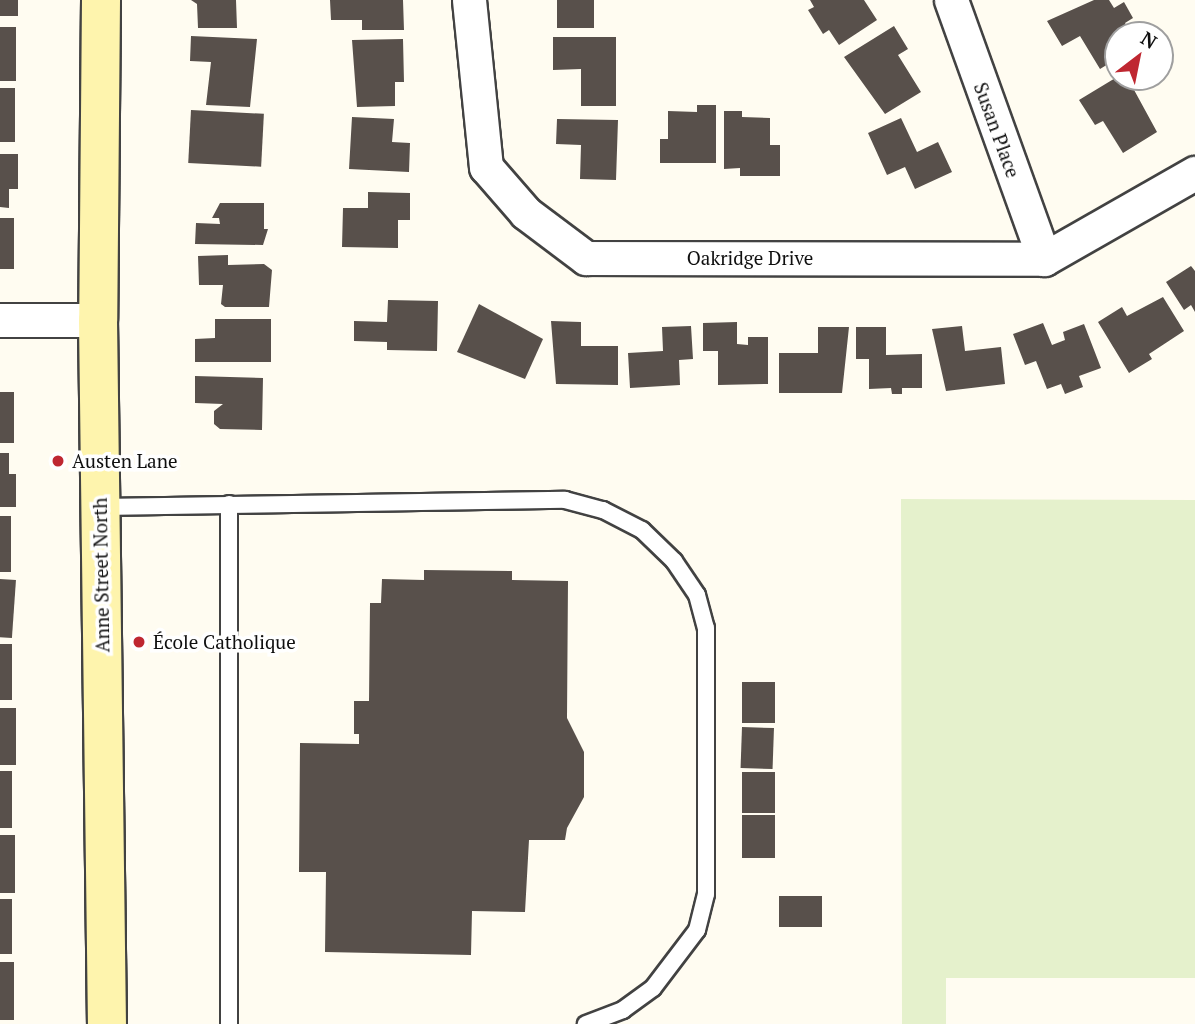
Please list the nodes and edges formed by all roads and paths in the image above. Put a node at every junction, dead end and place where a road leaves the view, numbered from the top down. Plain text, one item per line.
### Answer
1 (101, 0) edge
2 (469, 0) edge
3 (951, 0) edge
4 (1195, 173) edge
5 (1044, 259) junction
6 (0, 320) edge
7 (98, 320) junction
8 (229, 505) junction
9 (101, 507) junction
10 (107, 1024) edge
11 (229, 1024) edge
12 (586, 1024) edge

1 - 7 street, Anne Street North
2 - 5 street, Oakridge Drive
3 - 5 street, Susan Place
4 - 5 street, Oakridge Drive
6 - 7 street
7 - 9 street, Anne Street North
8 - 9 lane
8 - 11 lane
8 - 12 lane
9 - 10 street, Anne Street North

